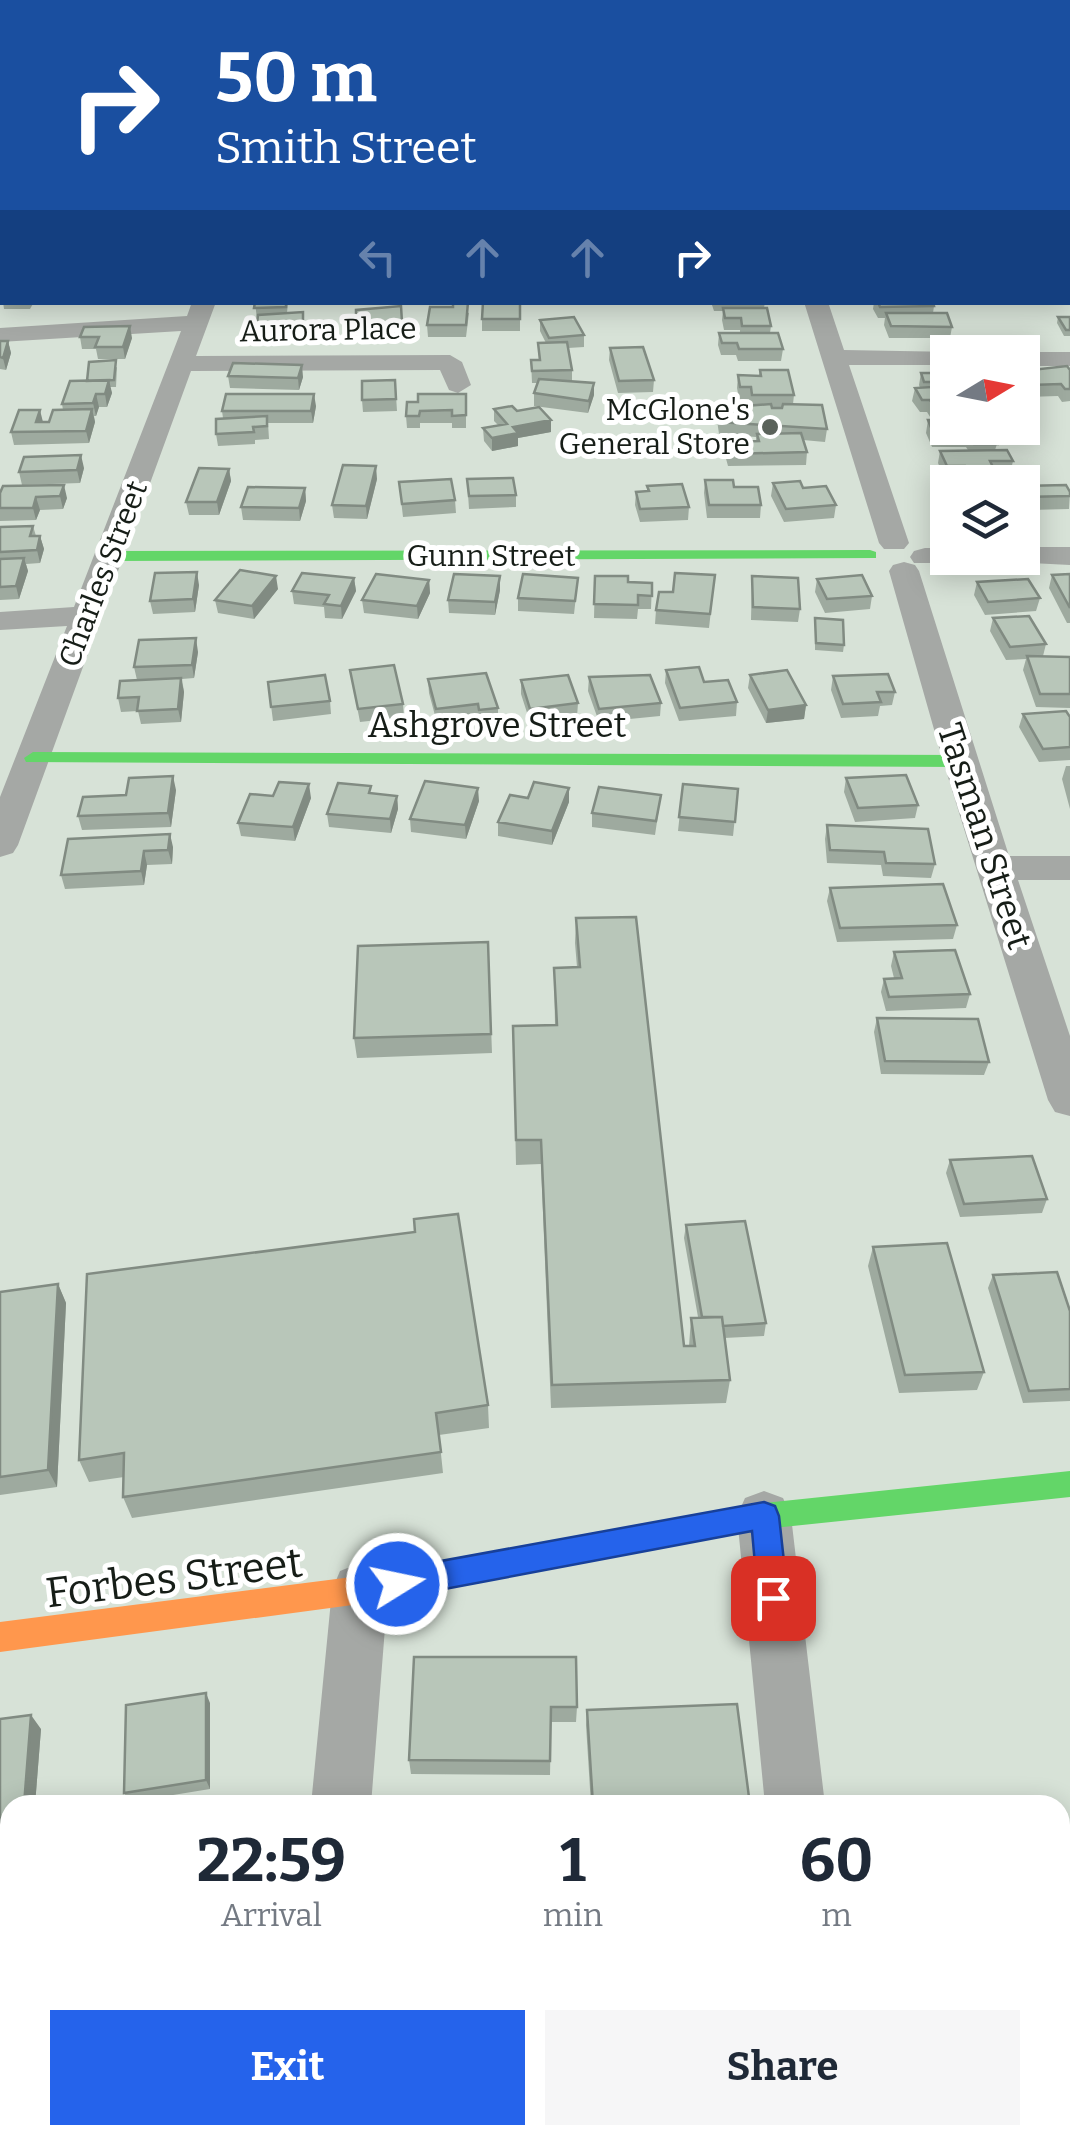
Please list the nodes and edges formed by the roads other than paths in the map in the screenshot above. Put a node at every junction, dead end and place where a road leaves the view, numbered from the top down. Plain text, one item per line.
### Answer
1 (817, 305) edge
2 (201, 313) edge
3 (0, 335) edge
4 (834, 357) junction
5 (930, 358) edge
6 (1040, 358) edge
7 (1070, 359) edge
8 (182, 364) junction
9 (458, 384) dead end
10 (112, 556) junction
11 (1040, 556) edge
12 (1070, 556) edge
13 (908, 557) edge
14 (86, 615) junction
15 (0, 621) edge
16 (34, 758) junction
17 (960, 761) junction
18 (2, 833) edge
19 (994, 868) junction
20 (1070, 868) edge
21 (1070, 1100) edge
22 (1070, 1484) edge
23 (764, 1516) junction
24 (360, 1590) junction
25 (0, 1638) edge
26 (342, 1795) edge
27 (793, 1795) edge

1 - 4 street, Tasman Street
2 - 3 street
2 - 8 street, Charles Street
4 - 5 street
4 - 13 street, Tasman Street
6 - 7 street
8 - 9 street, Aurora Place
8 - 10 street, Charles Street
10 - 13 street, Gunn Street
10 - 14 street, Charles Street
11 - 12 street
13 - 17 street, Tasman Street
14 - 15 street
14 - 16 street, Charles Street
16 - 17 street, Ashgrove Street
16 - 18 street, Charles Street
17 - 19 street, Tasman Street
19 - 20 street
19 - 21 street, Tasman Street
22 - 23 street, Forbes Street
23 - 24 street, Forbes Street
23 - 27 street
24 - 25 street, Forbes Street
24 - 26 street

